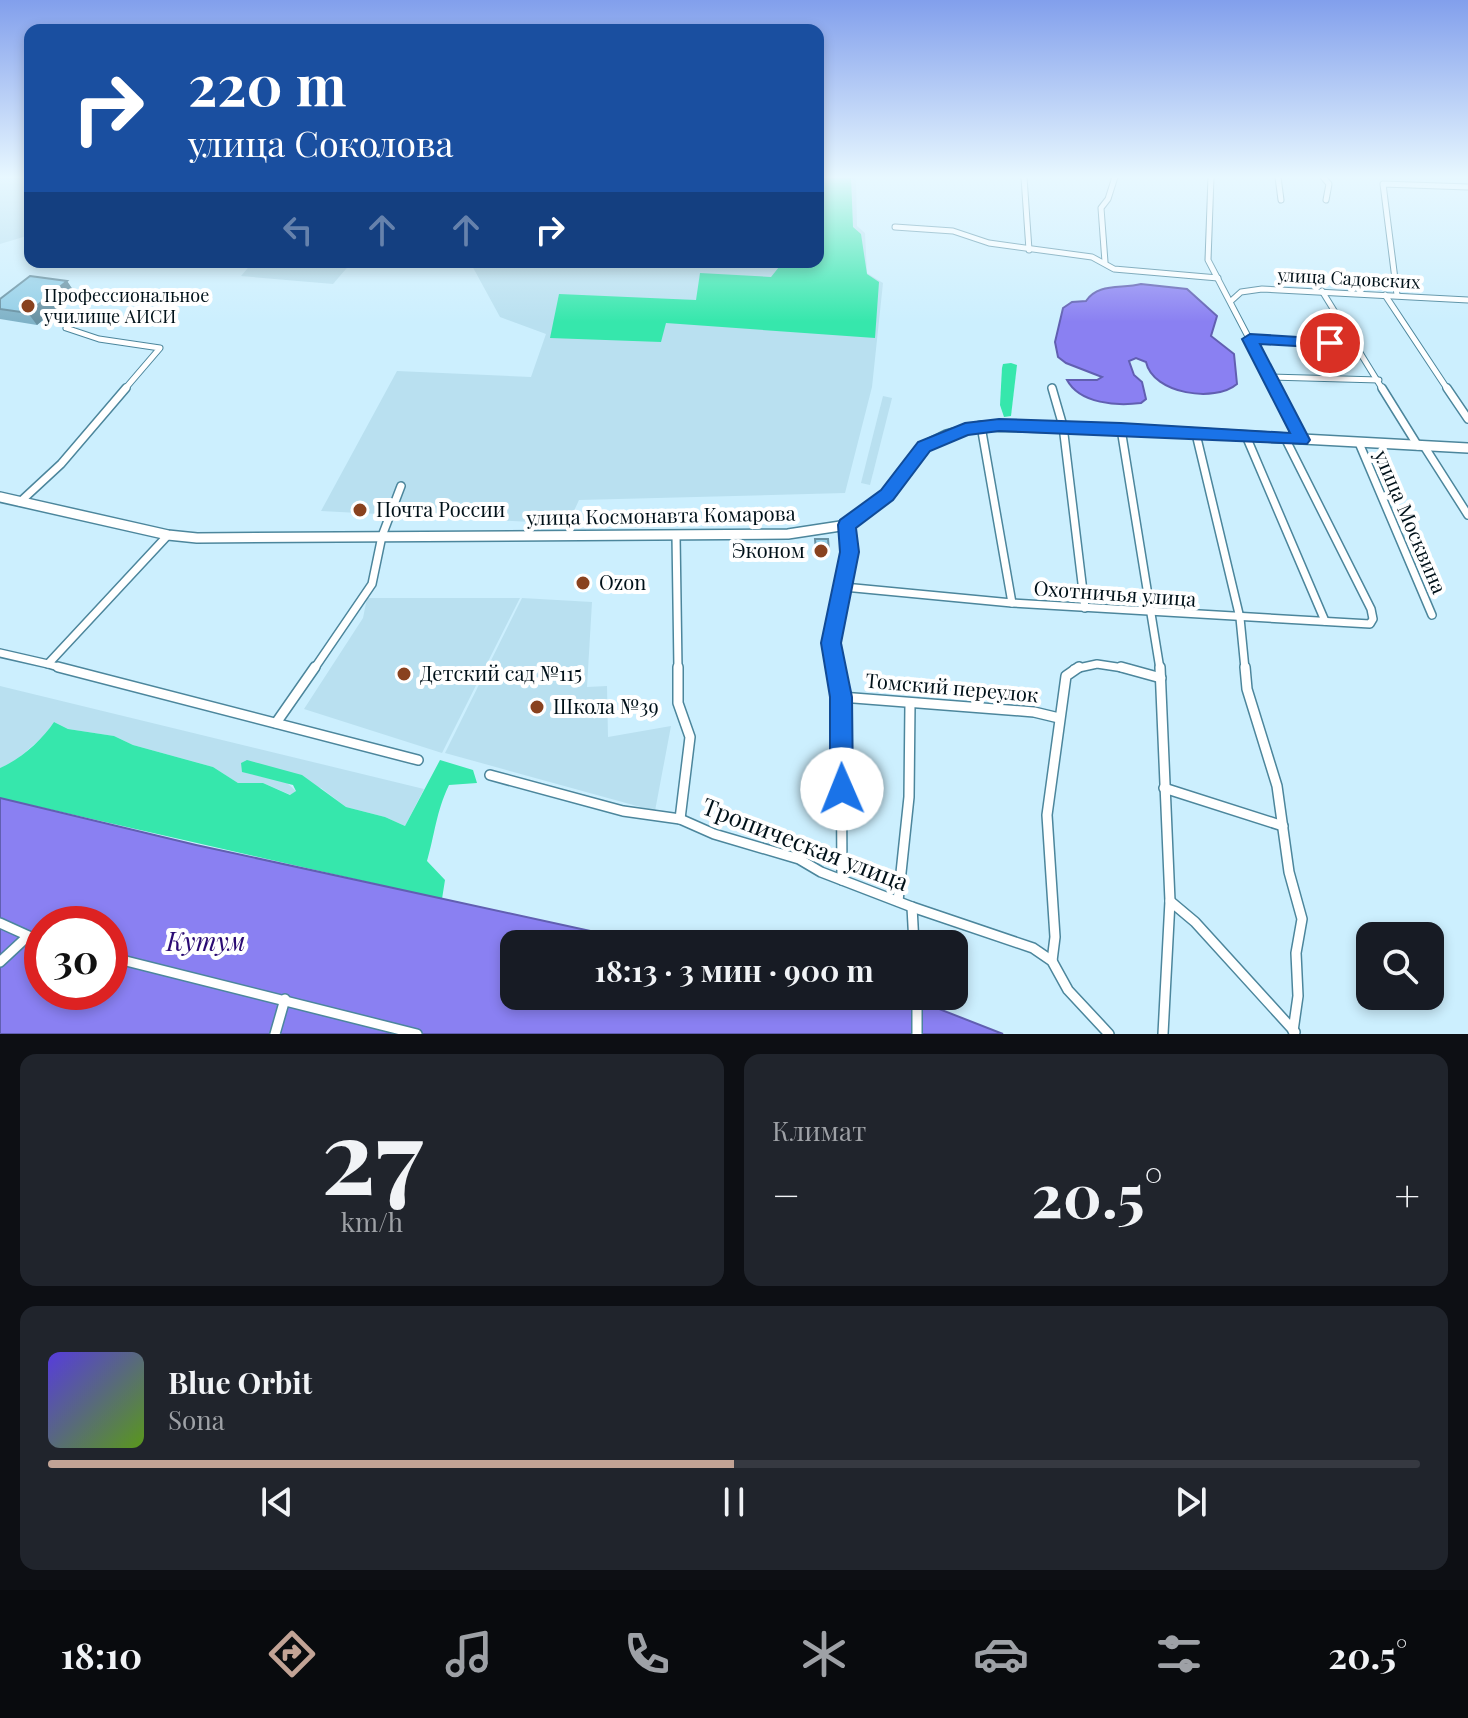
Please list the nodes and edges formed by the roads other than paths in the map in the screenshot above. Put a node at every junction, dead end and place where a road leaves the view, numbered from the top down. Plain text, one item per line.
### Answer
1 (1027, 225) edge
2 (1102, 225) edge
3 (1209, 225) edge
4 (1388, 225) edge
5 (895, 227) dead end
6 (1029, 250) junction
7 (1105, 262) junction
8 (1218, 278) junction
9 (1322, 291) junction
10 (1385, 295) junction
11 (1397, 295) junction
12 (1468, 300) edge
13 (1231, 301) junction
14 (66, 328) dead end
15 (1250, 339) junction
16 (1357, 345) junction
17 (1270, 377) junction
18 (1379, 380) junction
19 (1052, 387) dead end
20 (1468, 419) edge
21 (981, 426) junction
22 (1063, 426) junction
23 (1121, 429) junction
24 (1196, 434) junction
25 (1246, 436) junction
26 (1285, 438) junction
27 (1301, 440) junction
28 (1359, 443) junction
29 (1421, 446) junction
30 (1468, 448) edge
31 (401, 486) dead end
32 (0, 497) edge
33 (20, 502) junction
34 (1468, 515) edge
35 (847, 525) junction
36 (168, 535) junction
37 (676, 535) junction
38 (382, 536) junction
39 (844, 587) junction
40 (1012, 603) junction
41 (1085, 608) junction
42 (1152, 612) junction
43 (1432, 615) dead end
44 (1240, 618) junction
45 (1325, 621) junction
46 (0, 653) edge
47 (48, 664) junction
48 (1161, 678) junction
49 (841, 697) junction
50 (910, 704) junction
51 (1059, 718) junction
52 (276, 723) junction
53 (418, 760) dead end
54 (490, 775) dead end
55 (1164, 788) junction
56 (680, 819) junction
57 (1283, 826) junction
58 (842, 880) junction
59 (898, 901) junction
60 (1170, 901) junction
61 (912, 907) junction
62 (0, 923) edge
63 (913, 930) edge
64 (24, 934) edge
65 (24, 940) edge
66 (128, 961) edge
67 (1052, 961) junction
68 (0, 962) edge
69 (285, 999) junction
70 (917, 1010) edge
71 (376, 1029) edge
72 (1295, 1033) edge
73 (275, 1034) edge
74 (417, 1034) edge
75 (917, 1034) edge
76 (1109, 1034) edge
77 (1163, 1034) edge

1 - 6 street
2 - 7 street
3 - 8 street
4 - 11 street
5 - 6 street
6 - 7 street
7 - 8 street
8 - 13 street
9 - 10 street, улица Садовских
9 - 13 street, улица Садовских
9 - 16 street
10 - 11 street, улица Садовских
10 - 20 street
11 - 12 street, улица Садовских
13 - 15 street
14 - 33 street
15 - 16 street
15 - 17 street
16 - 18 street
17 - 18 street
17 - 27 street
18 - 29 street
19 - 22 street
21 - 22 main road
21 - 35 main road
21 - 40 street
22 - 23 main road
22 - 41 street
23 - 24 main road
23 - 42 street
24 - 25 main road
24 - 44 street
25 - 26 main road
25 - 45 street
26 - 27 main road
26 - 45 street, Охотничья улица
27 - 28 main road
28 - 29 main road
28 - 43 street, улица Москвина
29 - 30 main road
29 - 34 street
31 - 38 street
32 - 33 main road, улица Космонавта Комарова
33 - 36 main road, улица Космонавта Комарова
35 - 37 main road, улица Космонавта Комарова
35 - 39 street
36 - 38 main road, улица Космонавта Комарова
36 - 47 street
37 - 38 main road, улица Космонавта Комарова
37 - 56 street
38 - 52 street
39 - 40 street, Охотничья улица
39 - 49 street
40 - 41 street, Охотничья улица
41 - 42 street, Охотничья улица
42 - 44 street, Охотничья улица
42 - 48 street
44 - 45 street, Охотничья улица
44 - 57 street
46 - 47 street
47 - 52 street
48 - 51 street
48 - 55 street
49 - 50 street, Томский переулок
49 - 58 street
50 - 51 street, Томский переулок
50 - 59 street
51 - 67 street
52 - 53 street
54 - 56 street, Тропическая улица
55 - 57 street
55 - 60 street
56 - 58 street, Тропическая улица
57 - 72 street
58 - 59 street, Тропическая улица
59 - 61 street, Тропическая улица
60 - 72 street
60 - 77 street
61 - 63 street
61 - 67 street, Тропическая улица
62 - 64 street
65 - 68 street
66 - 69 street
67 - 76 street
69 - 71 street
69 - 73 street
70 - 75 street
71 - 74 street

